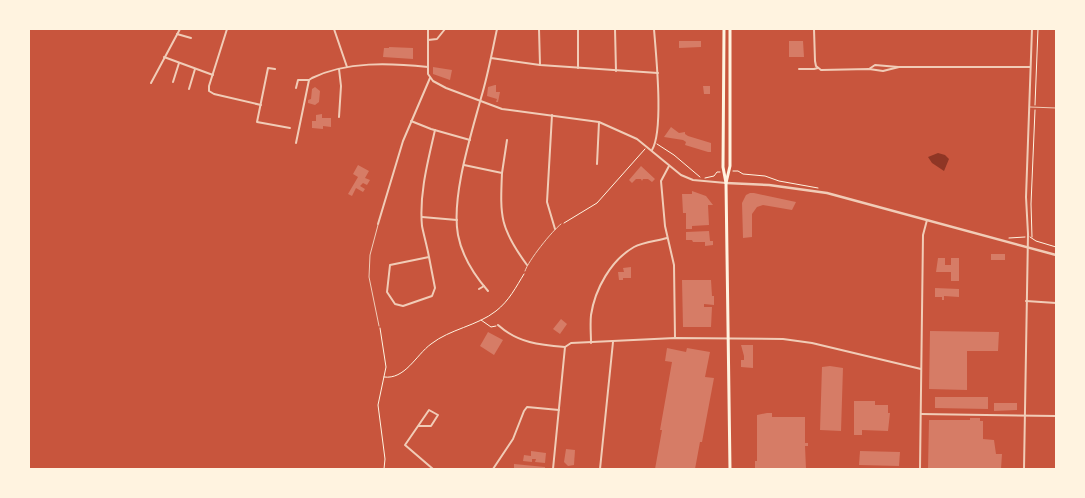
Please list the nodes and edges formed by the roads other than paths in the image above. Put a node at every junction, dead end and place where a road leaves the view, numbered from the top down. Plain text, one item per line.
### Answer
1 (180, 29) edge
2 (227, 29) edge
3 (305, 29) edge
4 (324, 29) edge
5 (334, 29) edge
6 (428, 29) edge
7 (445, 29) edge
8 (497, 29) edge
9 (539, 29) edge
10 (578, 29) edge
11 (616, 29) edge
12 (654, 29) edge
13 (724, 29) edge
14 (730, 29) edge
15 (814, 29) edge
16 (1032, 29) edge
17 (177, 34) junction
18 (191, 38) dead end
19 (428, 40) junction
20 (164, 57) junction
21 (491, 58) junction
22 (179, 63) junction
23 (540, 65) junction
24 (347, 67) junction
25 (428, 67) junction
26 (1030, 67) junction
27 (578, 68) junction
28 (818, 68) junction
29 (899, 68) junction
30 (195, 69) junction
31 (274, 69) dead end
32 (798, 69) dead end
33 (869, 69) junction
34 (339, 70) junction
35 (616, 71) junction
36 (658, 73) junction
37 (212, 75) junction
38 (430, 78) junction
39 (309, 80) junction
40 (173, 82) dead end
41 (151, 83) dead end
42 (189, 88) dead end
43 (296, 88) dead end
44 (480, 102) junction
45 (261, 105) junction
46 (1030, 107) junction
47 (1056, 108) edge
48 (552, 115) junction
49 (339, 117) dead end
50 (411, 121) junction
51 (599, 122) junction
52 (290, 128) dead end
53 (723, 129) junction
54 (730, 129) junction
55 (435, 130) junction
56 (470, 140) junction
57 (506, 140) dead end
58 (296, 143) dead end
59 (652, 150) junction
60 (597, 164) dead end
61 (464, 165) junction
62 (669, 166) junction
63 (502, 173) junction
64 (726, 183) junction
65 (422, 218) junction
66 (457, 220) junction
67 (927, 220) junction
68 (378, 224) joint
69 (561, 224) road end
70 (555, 229) junction
71 (667, 238) junction
72 (1027, 247) junction
73 (1056, 255) edge
74 (429, 257) junction
75 (527, 265) junction
76 (525, 271) road end
77 (484, 286) junction
78 (479, 289) dead end
79 (488, 292) dead end
80 (1026, 301) junction
81 (1056, 303) edge
82 (498, 325) road end
83 (380, 326) road end
84 (675, 338) junction
85 (728, 338) junction
86 (591, 342) junction
87 (613, 342) junction
88 (566, 347) junction
89 (921, 369) junction
90 (560, 410) junction
91 (921, 414) junction
92 (1025, 416) junction
93 (1056, 416) edge
94 (418, 426) junction
95 (433, 469) edge
96 (493, 469) edge
97 (553, 469) edge
98 (600, 469) edge
99 (730, 469) edge
100 (920, 469) edge
101 (1024, 469) edge

1 - 17 street
2 - 37 street
3 - 4 street
5 - 24 street
6 - 19 street
7 - 19 street
8 - 21 street
9 - 23 street
10 - 27 street
11 - 35 street
12 - 36 street
13 - 53 main road
14 - 54 main road
15 - 28 street
16 - 26 street
17 - 18 street
17 - 20 street
19 - 25 street
20 - 22 street
20 - 41 street
21 - 23 street
21 - 44 street
22 - 30 street
22 - 40 street
23 - 27 street
24 - 25 street
24 - 34 street
25 - 38 street
26 - 29 street
26 - 46 street
27 - 35 street
28 - 32 street
28 - 33 street
29 - 33 street
29 - 33 street
30 - 37 street
30 - 42 street
31 - 45 street
34 - 39 street
34 - 49 street
35 - 36 street
36 - 59 street
37 - 45 street
38 - 44 street
38 - 50 street
39 - 43 street
39 - 58 street
44 - 48 street
44 - 56 street
45 - 52 street
46 - 47 lane
46 - 72 street
48 - 51 street
48 - 70 street
50 - 55 street
50 - 68 street
51 - 59 street
51 - 60 street
53 - 54 main road
53 - 64 main road
54 - 64 main road
55 - 56 street
55 - 65 street
56 - 61 street
57 - 63 street
59 - 62 street
61 - 63 street
61 - 66 street
62 - 64 street
62 - 71 street
63 - 75 street
64 - 67 street
64 - 85 main road
65 - 66 street
65 - 74 street
66 - 77 street
67 - 72 street
67 - 89 street
68 - 83 lane
69 - 70 lane
70 - 75 lane
71 - 84 street
71 - 86 street
72 - 73 street
72 - 80 street
74 - 74 street
75 - 76 lane
77 - 78 street
77 - 79 street
80 - 81 street
80 - 92 street
82 - 88 street
84 - 85 street
84 - 87 street
85 - 89 street
85 - 99 main road
86 - 87 street
86 - 88 street
87 - 98 street
88 - 90 street
89 - 91 street
90 - 96 street
90 - 97 street
91 - 92 street
91 - 100 street
92 - 93 street
92 - 101 street
94 - 94 street
94 - 95 street

